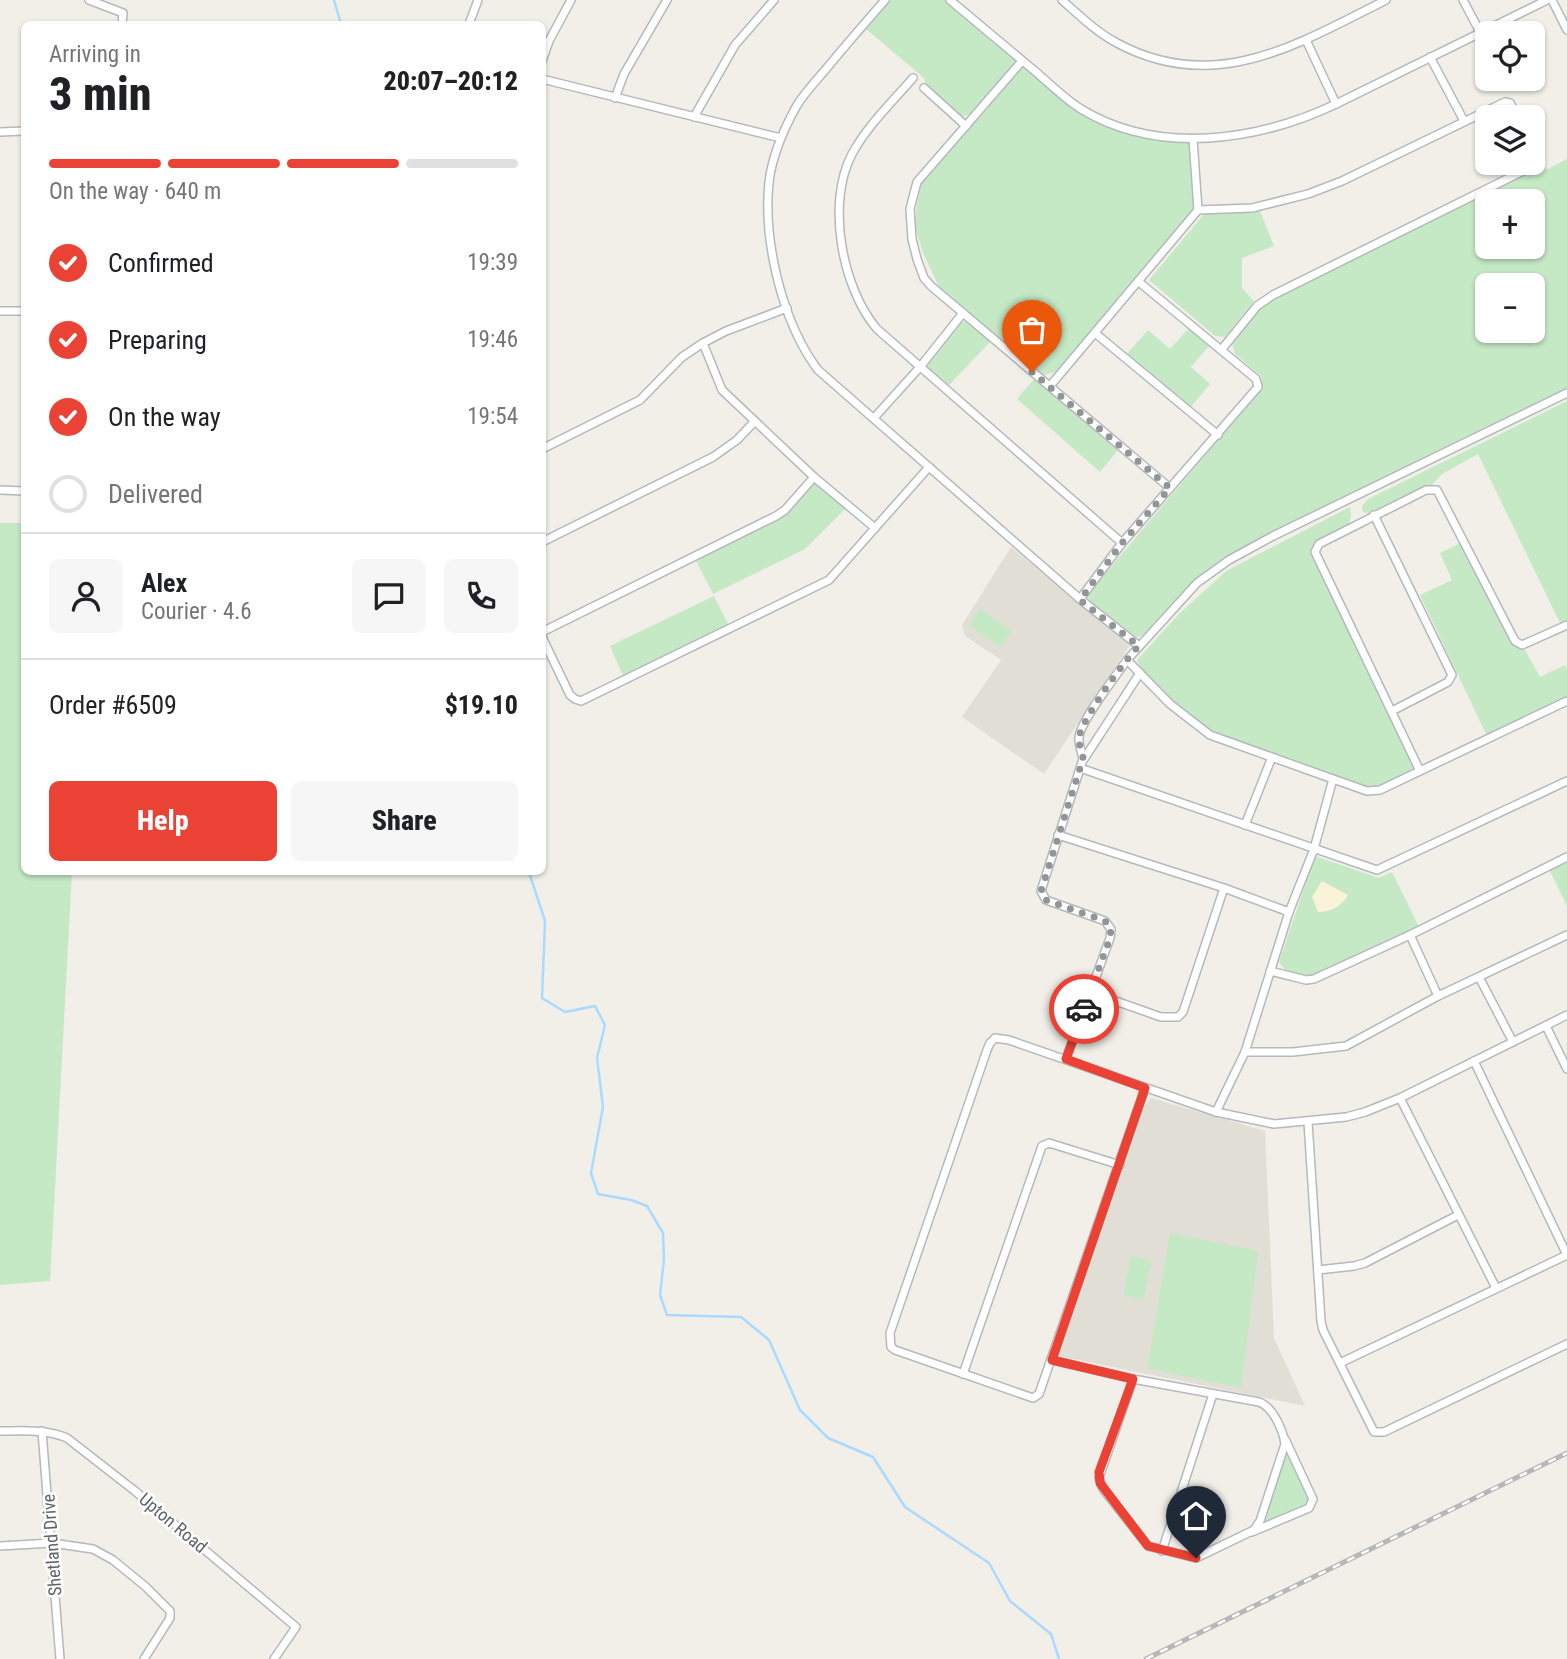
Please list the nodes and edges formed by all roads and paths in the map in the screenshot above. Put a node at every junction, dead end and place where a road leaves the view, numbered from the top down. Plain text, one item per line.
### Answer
1 (89, 0) edge
2 (478, 0) edge
3 (571, 0) edge
4 (667, 0) edge
5 (774, 0) edge
6 (884, 0) edge
7 (950, 0) edge
8 (1062, 0) edge
9 (1385, 0) edge
10 (1463, 0) edge
11 (1550, 0) edge
12 (122, 21) edge
13 (470, 21) edge
14 (1504, 21) edge
15 (1475, 23) edge
16 (1567, 30) edge
17 (1475, 34) edge
18 (1307, 40) junction
19 (546, 50) edge
20 (1430, 57) junction
21 (1022, 61) junction
22 (913, 78) dead end
23 (546, 80) edge
24 (924, 88) dead end
25 (615, 98) junction
26 (1336, 104) junction
27 (1475, 116) edge
28 (694, 117) junction
29 (1464, 121) junction
30 (966, 126) junction
31 (21, 131) edge
32 (0, 132) edge
33 (781, 138) junction
34 (1193, 139) junction
35 (1515, 175) edge
36 (1198, 209) junction
37 (1139, 282) junction
38 (787, 308) junction
39 (21, 311) edge
40 (0, 312) edge
41 (963, 313) junction
42 (1095, 333) junction
43 (703, 343) junction
44 (1222, 349) junction
45 (920, 367) junction
46 (1049, 386) junction
47 (1567, 393) edge
48 (874, 418) junction
49 (755, 421) junction
50 (1218, 435) junction
51 (546, 447) edge
52 (929, 467) junction
53 (814, 477) junction
54 (1170, 488) junction
55 (0, 490) edge
56 (21, 491) edge
57 (1374, 515) junction
58 (875, 528) junction
59 (546, 540) edge
60 (1122, 543) junction
61 (1080, 600) junction
62 (1567, 625) edge
63 (546, 632) edge
64 (546, 643) edge
65 (1139, 646) junction
66 (1127, 660) junction
67 (1140, 673) junction
68 (1567, 701) edge
69 (1392, 711) junction
70 (1272, 757) junction
71 (1083, 759) junction
72 (1080, 768) junction
73 (1420, 771) junction
74 (1333, 779) junction
75 (1567, 781) edge
76 (1245, 825) junction
77 (1058, 835) junction
78 (1314, 849) junction
79 (1567, 857) edge
80 (1224, 888) junction
81 (1289, 912) junction
82 (1410, 935) junction
83 (1567, 935) edge
84 (1270, 971) junction
85 (1479, 977) junction
86 (1090, 992) junction
87 (1438, 996) junction
88 (1567, 1015) edge
89 (1546, 1026) junction
90 (1513, 1042) junction
91 (1245, 1052) junction
92 (1066, 1059) junction
93 (1474, 1061) junction
94 (1567, 1069) edge
95 (1145, 1088) junction
96 (1400, 1098) junction
97 (1216, 1112) junction
98 (1308, 1122) junction
99 (1120, 1165) junction
100 (1458, 1215) junction
101 (1567, 1255) edge
102 (1318, 1270) junction
103 (1496, 1288) junction
104 (1567, 1343) edge
105 (1052, 1360) junction
106 (1340, 1363) junction
107 (963, 1374) junction
108 (1133, 1379) junction
109 (1213, 1394) junction
110 (0, 1431) edge
111 (42, 1431) junction
112 (1283, 1435) junction
113 (1251, 1532) junction
114 (52, 1543) junction
115 (0, 1546) edge
116 (1162, 1551) junction
117 (60, 1659) edge
118 (144, 1659) edge
119 (274, 1659) edge

1 - 12 street
2 - 13 street
3 - 19 street
4 - 25 street
5 - 28 street
6 - 33 street
7 - 21 street
8 - 18 street
9 - 18 street
10 - 15 street
11 - 14 street
11 - 16 street
17 - 20 street
18 - 26 street
20 - 26 street
20 - 29 street
21 - 30 street
21 - 34 street
22 - 45 street
23 - 25 street
24 - 30 street
25 - 28 street
26 - 34 street
27 - 29 street
28 - 33 street
29 - 36 street
30 - 41 street
31 - 32 street
33 - 38 street
34 - 36 street
35 - 44 street
36 - 37 street
37 - 42 street
37 - 44 street
38 - 43 street
38 - 48 street
39 - 40 street
41 - 45 street
41 - 46 street
42 - 46 street
42 - 50 street
43 - 49 street
43 - 51 street
44 - 50 street
45 - 48 street
45 - 60 street
46 - 54 street
47 - 65 street
48 - 52 street
49 - 53 street
49 - 59 street
50 - 54 street
52 - 58 street
52 - 61 street
53 - 58 street
53 - 63 street
54 - 60 street
55 - 56 street
57 - 62 street
57 - 69 street
57 - 69 street
58 - 64 street
60 - 61 street
61 - 65 street
65 - 66 street
66 - 67 street
66 - 71 street
67 - 70 street
67 - 71 street
68 - 73 street
69 - 73 street
70 - 74 street
70 - 76 street
71 - 72 street
72 - 76 street
72 - 77 street
73 - 74 street
74 - 78 street
75 - 78 street
76 - 78 street
77 - 80 street
77 - 86 street
78 - 81 street
79 - 82 street
80 - 81 street
80 - 86 street
81 - 84 street
82 - 84 street
82 - 87 street
83 - 85 street
84 - 91 street
85 - 87 street
85 - 90 street
86 - 92 street
87 - 91 street
88 - 89 street
89 - 90 street
89 - 94 street
90 - 93 street
91 - 97 street
92 - 95 street
92 - 107 street
93 - 96 street
93 - 101 street
95 - 97 street
95 - 99 street
96 - 98 street
96 - 100 street
97 - 98 street
98 - 102 street
99 - 105 street
99 - 107 street
100 - 102 street
100 - 103 street
101 - 103 street
102 - 106 street
103 - 106 street
104 - 106 street
105 - 107 street
105 - 108 street
108 - 109 street
108 - 116 street
109 - 112 street
109 - 116 street
110 - 111 street
111 - 114 street, Shetland Drive
111 - 119 street, Upton Road
112 - 113 street
112 - 113 street
113 - 116 street
114 - 115 street
114 - 117 street, Shetland Drive
114 - 118 street

